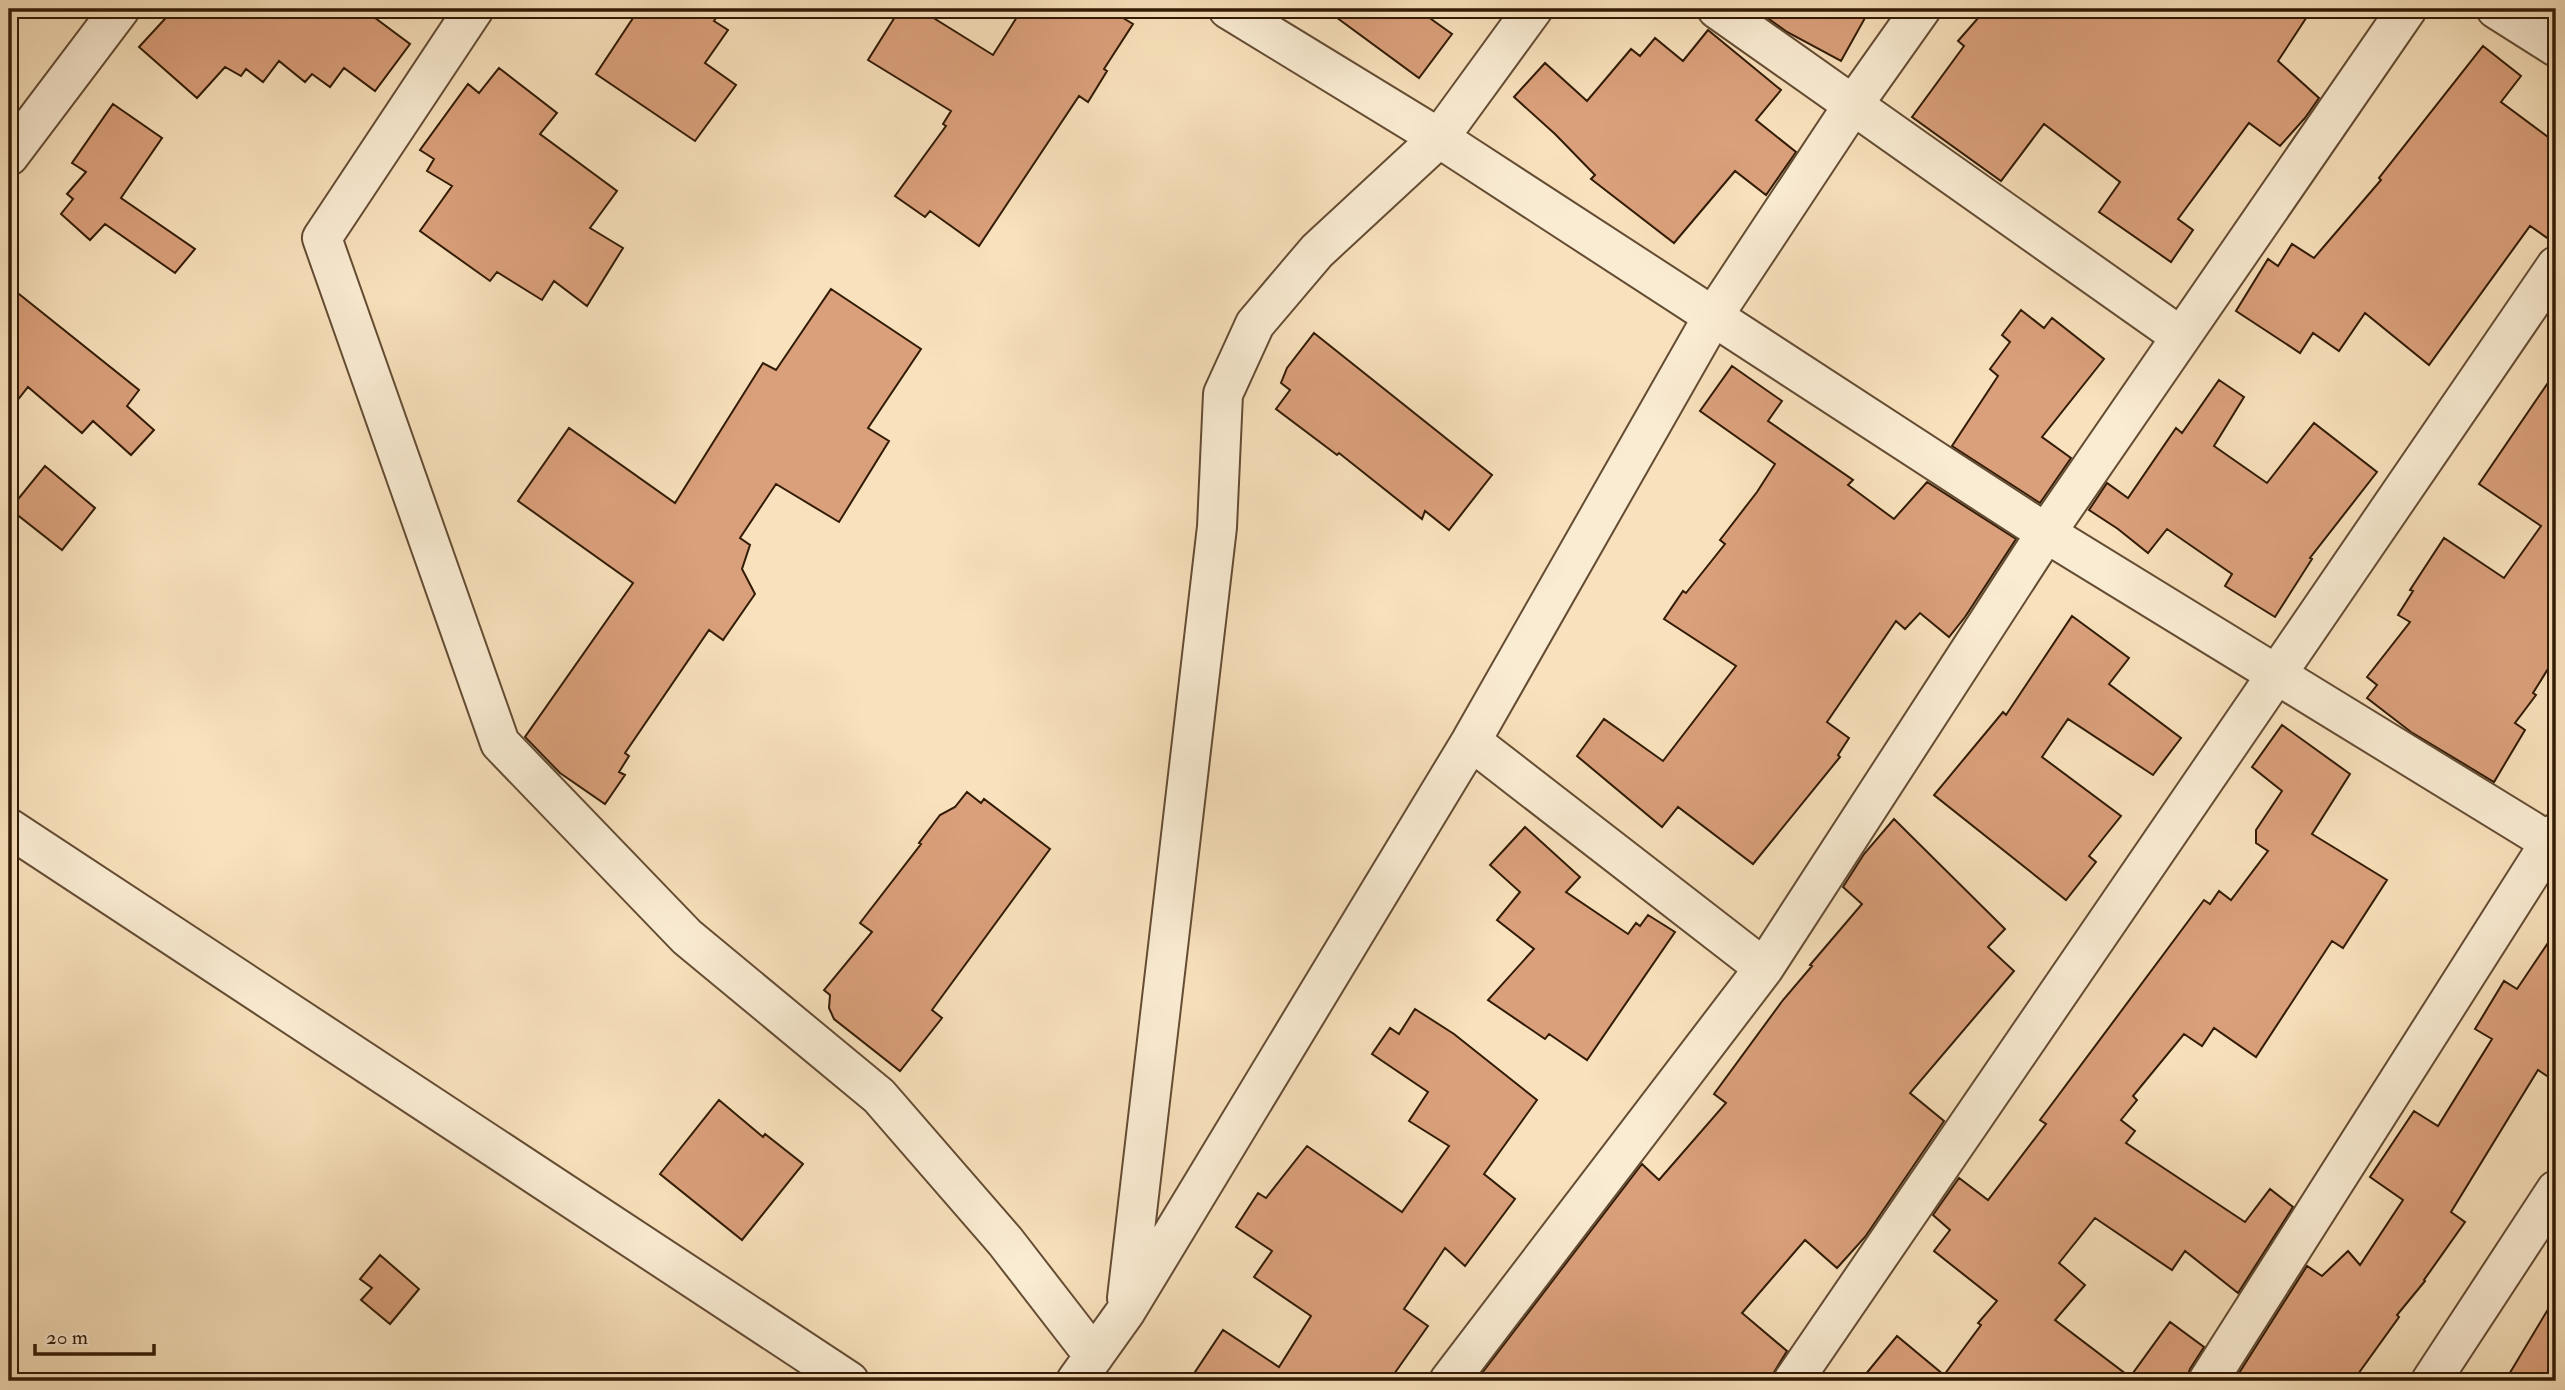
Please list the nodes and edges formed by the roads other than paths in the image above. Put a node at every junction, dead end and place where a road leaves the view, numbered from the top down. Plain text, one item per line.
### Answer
1 (120, 9) edge
2 (474, 9) edge
3 (1228, 9) edge
4 (1533, 9) edge
5 (1717, 9) edge
6 (1921, 9) edge
7 (2407, 9) edge
8 (2513, 13) edge
9 (2556, 47) edge
10 (1853, 105) junction
11 (1438, 138) junction
12 (9, 156) edge
13 (2556, 266) edge
14 (1712, 318) junction
15 (2180, 337) junction
16 (2046, 533) junction
17 (2276, 674) junction
18 (1471, 741) junction
19 (9, 828) edge
20 (2554, 841) edge
21 (1764, 968) junction
22 (2556, 1190) edge
23 (1126, 1311) junction
24 (1085, 1369) edge
25 (849, 1381) edge
26 (1448, 1381) edge
27 (1793, 1381) edge
28 (2208, 1381) edge
29 (2431, 1381) edge

1 - 12 street
2 - 24 street
3 - 11 street
4 - 11 street
5 - 10 street
6 - 10 street
7 - 15 street
8 - 9 street
10 - 14 street
10 - 15 street
11 - 14 street
11 - 23 street
13 - 17 street
14 - 16 street
14 - 18 street
15 - 16 street
16 - 17 street
16 - 21 street
17 - 20 street
17 - 27 street
18 - 21 street
18 - 23 street
19 - 25 street
20 - 28 street
21 - 26 street
22 - 29 street
23 - 24 street

